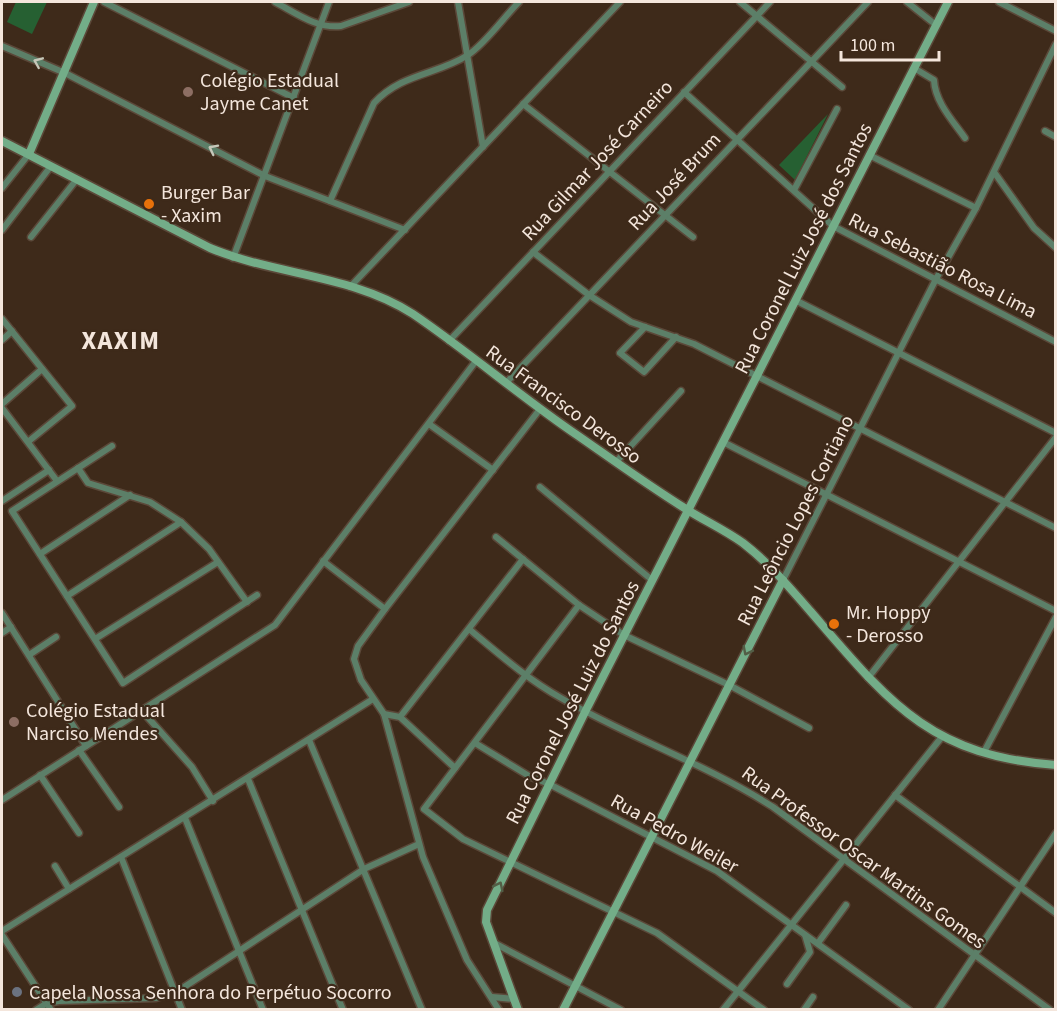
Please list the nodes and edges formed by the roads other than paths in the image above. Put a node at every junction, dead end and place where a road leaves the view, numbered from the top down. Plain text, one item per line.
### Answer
1 (94, 2) edge
2 (104, 2) edge
3 (275, 2) edge
4 (329, 2) edge
5 (409, 2) edge
6 (458, 2) edge
7 (519, 2) edge
8 (620, 2) edge
9 (740, 2) edge
10 (770, 2) edge
11 (868, 2) edge
12 (907, 2) edge
13 (948, 2) edge
14 (999, 2) edge
15 (756, 16) junction
16 (320, 25) junction
17 (936, 25) junction
18 (1056, 31) edge
19 (1056, 44) edge
20 (2, 46) edge
21 (468, 55) junction
22 (812, 60) junction
23 (914, 68) junction
24 (65, 73) junction
25 (842, 87) dead end
26 (684, 92) junction
27 (294, 98) junction
28 (523, 104) junction
29 (837, 110) dead end
30 (1045, 131) dead end
31 (737, 137) junction
32 (1056, 137) edge
33 (965, 138) dead end
34 (2, 141) edge
35 (483, 147) junction
36 (29, 154) junction
37 (869, 155) junction
38 (51, 166) junction
39 (609, 172) junction
40 (994, 172) junction
41 (265, 176) junction
42 (76, 179) junction
43 (2, 188) edge
44 (794, 190) junction
45 (330, 201) junction
46 (976, 208) junction
47 (665, 215) junction
48 (833, 226) junction
49 (405, 230) junction
50 (2, 231) edge
51 (31, 237) dead end
52 (693, 237) dead end
53 (1056, 248) edge
54 (533, 252) junction
55 (233, 258) junction
56 (936, 279) junction
57 (350, 288) junction
58 (590, 295) junction
59 (795, 300) junction
60 (2, 319) edge
61 (645, 327) junction
62 (12, 332) junction
63 (676, 337) junction
64 (2, 340) edge
65 (449, 340) junction
66 (1056, 342) edge
67 (898, 353) junction
68 (476, 361) junction
69 (42, 369) junction
70 (757, 375) junction
71 (506, 383) junction
72 (681, 391) dead end
73 (2, 406) edge
74 (540, 409) junction
75 (429, 424) junction
76 (860, 428) junction
77 (1056, 433) edge
78 (1056, 437) edge
79 (29, 441) junction
80 (723, 442) junction
81 (112, 446) dead end
82 (616, 462) junction
83 (78, 468) junction
84 (49, 470) junction
85 (493, 470) junction
86 (57, 481) junction
87 (29, 483) junction
88 (540, 487) dead end
89 (114, 490) junction
90 (827, 494) junction
91 (36, 495) junction
92 (130, 495) junction
93 (2, 500) edge
94 (1005, 502) junction
95 (116, 504) junction
96 (688, 510) junction
97 (12, 511) junction
98 (181, 522) junction
99 (1056, 528) edge
100 (496, 537) dead end
101 (209, 549) junction
102 (40, 554) junction
103 (523, 559) junction
104 (323, 561) junction
105 (218, 562) junction
106 (958, 562) junction
107 (207, 569) junction
108 (652, 580) junction
109 (783, 580) junction
110 (257, 595) dead end
111 (67, 596) junction
112 (247, 602) junction
113 (579, 605) junction
114 (385, 609) junction
115 (1056, 611) edge
116 (2, 613) edge
117 (1056, 616) edge
118 (11, 627) junction
119 (469, 629) junction
120 (2, 633) edge
121 (624, 635) junction
122 (56, 637) dead end
123 (95, 639) junction
124 (29, 655) junction
125 (526, 676) junction
126 (868, 678) junction
127 (729, 685) junction
128 (373, 699) junction
129 (586, 710) junction
130 (143, 712) junction
131 (384, 714) junction
132 (400, 717) junction
133 (809, 728) dead end
134 (941, 738) junction
135 (309, 740) junction
136 (475, 743) junction
137 (83, 748) junction
138 (984, 752) junction
139 (690, 762) junction
140 (1056, 765) edge
141 (455, 768) junction
142 (40, 775) junction
143 (248, 779) junction
144 (549, 784) junction
145 (895, 795) junction
146 (2, 800) edge
147 (213, 801) junction
148 (118, 807) dead end
149 (185, 818) junction
150 (79, 832) dead end
151 (1056, 833) edge
152 (651, 837) junction
153 (419, 844) junction
154 (121, 857) junction
155 (844, 859) junction
156 (511, 861) junction
157 (55, 866) dead end
158 (364, 869) junction
159 (1018, 888) junction
160 (69, 889) junction
161 (846, 905) dead end
162 (302, 910) junction
163 (614, 910) junction
164 (1056, 913) edge
165 (791, 925) junction
166 (2, 933) edge
167 (805, 935) junction
168 (818, 943) junction
169 (496, 944) junction
170 (239, 951) junction
171 (974, 956) junction
172 (787, 984) dead end
173 (575, 986) junction
174 (738, 990) junction
175 (175, 993) junction
176 (492, 997) junction
177 (813, 997) dead end
178 (512, 999) junction
179 (49, 1006) edge
180 (36, 1010) edge
181 (182, 1010) edge
182 (263, 1010) edge
183 (343, 1010) edge
184 (422, 1010) edge
185 (499, 1010) edge
186 (518, 1010) edge
187 (563, 1010) edge
188 (621, 1010) edge
189 (723, 1010) edge
190 (764, 1010) edge
191 (804, 1010) edge
192 (909, 1010) edge
193 (938, 1010) edge
194 (1050, 1010) edge

1 - 24 main road
2 - 27 street
3 - 16 street
4 - 16 street
5 - 16 street
6 - 21 street
7 - 21 street
8 - 28 street
9 - 15 street
10 - 15 street, Rua Gilmar José Carneiro
11 - 22 street, Rua José Brum
12 - 17 street
13 - 17 main road, Rua Coronel Luiz José dos Santos
14 - 18 street
15 - 22 street
15 - 26 street, Rua Gilmar José Carneiro
16 - 27 street
17 - 23 main road, Rua Coronel Luiz José dos Santos
19 - 40 street, Rua Leôncio Lopes Cortiano
24 -> 20 street
21 - 35 street
21 - 45 street
22 - 25 street
22 - 31 street, Rua José Brum
23 - 33 street
23 - 37 main road, Rua Coronel Luiz José dos Santos
24 - 36 main road
41 -> 24 street
26 - 31 street, Rua Sebastião Rosa Lima
26 - 39 street, Rua Gilmar José Carneiro
27 - 41 street
28 - 35 street
28 - 39 street
29 - 44 street
30 - 32 street
31 - 44 street, Rua Sebastião Rosa Lima
31 - 47 street, Rua José Brum
34 - 36 main road, Rua Francisco Derosso
35 - 49 street
36 - 38 main road, Rua Francisco Derosso
36 - 43 street
37 - 46 street
37 - 48 main road, Rua Coronel Luiz José dos Santos
38 - 42 main road, Rua Francisco Derosso
38 - 50 street
39 - 47 street
39 - 54 street, Rua Gilmar José Carneiro
40 - 46 street, Rua Leôncio Lopes Cortiano
40 - 53 street
41 - 45 street
41 - 55 street
42 - 51 street
42 - 55 main road, Rua Francisco Derosso
44 - 48 street, Rua Sebastião Rosa Lima
45 - 49 street
46 - 56 street, Rua Leôncio Lopes Cortiano
47 - 52 street
47 - 58 street, Rua José Brum
48 - 56 street, Rua Sebastião Rosa Lima
48 - 59 main road, Rua Coronel Luiz José dos Santos
49 - 57 street
54 - 58 street
54 - 65 street, Rua Gilmar José Carneiro
55 - 57 main road, Rua Francisco Derosso
56 - 66 street, Rua Sebastião Rosa Lima
56 - 67 street, Rua Leôncio Lopes Cortiano
57 - 65 main road, Rua Francisco Derosso
58 - 61 street
58 - 71 street, Rua José Brum
59 - 67 street
59 - 70 main road, Rua Coronel Luiz José dos Santos
60 - 62 street
61 - 63 street
61 - 63 street
62 - 64 street
62 - 69 street
63 - 70 street
65 - 68 main road, Rua Francisco Derosso
67 - 76 street, Rua Leôncio Lopes Cortiano
67 - 77 street
68 - 71 main road, Rua Francisco Derosso
68 - 75 street
69 - 73 street
69 - 79 street
70 - 76 street
70 - 80 main road, Rua Coronel Luiz José dos Santos
71 - 74 main road, Rua Francisco Derosso
72 - 82 street
73 - 79 street
74 - 82 main road, Rua Francisco Derosso
74 - 85 street
75 - 85 street
75 - 104 street
76 - 90 street, Rua Leôncio Lopes Cortiano
76 - 94 street
78 - 94 street
79 - 84 street
80 - 90 street
80 - 96 main road, Rua Coronel Luiz José dos Santos
81 - 83 street
82 - 96 main road, Rua Francisco Derosso
83 - 86 street
83 - 89 street
84 - 86 street
84 - 87 street
85 - 114 street
86 - 91 street
87 - 91 street
87 - 93 street
88 - 108 street
89 - 92 street
89 - 95 street
90 - 106 street
90 - 109 street, Rua Leôncio Lopes Cortiano
91 - 97 street
92 - 95 street
92 - 98 street
93 - 97 street
94 - 99 street
94 - 106 street
95 - 102 street
96 - 108 main road, Rua Coronel José Luiz do Santos
96 - 109 main road, Rua Francisco Derosso
97 - 102 street
98 - 101 street
98 - 111 street
100 - 103 street
101 - 105 street
101 - 107 street
102 - 111 street
103 - 113 street
103 - 119 street
104 - 114 street
104 - 130 street
105 - 107 street
105 - 112 street
106 - 115 street
106 - 126 street
107 - 123 street
108 - 121 main road, Rua Coronel José Luiz do Santos
109 - 126 main road, Rua Francisco Derosso
109 -> 127 main road, Rua Leôncio Lopes Cortiano
110 - 112 street
111 - 123 street
112 - 123 street
113 - 121 street
113 - 125 street
114 - 128 street
116 - 118 street
117 - 138 street
118 - 120 street
118 - 124 street
119 - 125 street, Rua Professor Oscar Martins Gomes
119 - 132 street
121 - 127 street
121 - 129 main road, Rua Coronel José Luiz do Santos
122 - 124 street
124 - 137 street
125 - 129 street, Rua Professor Oscar Martins Gomes
125 - 136 street
126 - 134 main road, Rua Francisco Derosso
127 - 133 street
127 - 139 main road, Rua Leôncio Lopes Cortiano
128 - 131 street
128 - 135 street
129 - 139 street, Rua Professor Oscar Martins Gomes
129 - 144 main road, Rua Coronel José Luiz do Santos
130 - 137 street
130 - 147 street
131 - 132 street
131 - 153 street
132 - 141 street
134 - 138 main road, Rua Francisco Derosso
134 - 145 street
135 - 143 street
135 - 158 street
136 - 141 street
136 - 144 street, Rua Pedro Weiler
137 - 142 street
137 - 148 street
138 - 140 main road, Rua Francisco Derosso
139 - 152 main road, Rua Leôncio Lopes Cortiano
139 - 155 street, Rua Professor Oscar Martins Gomes
141 - 156 street
142 - 146 street
142 - 150 street
143 - 147 street
143 - 162 street
144 - 152 street, Rua Pedro Weiler
144 - 156 main road, Rua Coronel José Luiz do Santos
145 - 155 street
145 - 159 street
147 - 149 street
149 - 154 street
149 - 170 street
151 - 159 street
152 - 163 main road, Rua Leôncio Lopes Cortiano
152 - 165 street, Rua Pedro Weiler
153 - 158 street
153 - 176 street
154 - 160 street
154 - 175 street
155 - 165 street
155 - 171 street, Rua Professor Oscar Martins Gomes
156 - 163 street
169 -> 156 main road, Rua Coronel José Luiz do Santos
157 - 160 street
158 - 162 street
158 - 184 street
159 - 164 street
159 - 171 street
160 - 166 street
161 - 168 street
162 - 170 street
162 - 183 street
163 - 173 main road, Rua Leôncio Lopes Cortiano
163 - 174 street
165 - 167 street, Rua Pedro Weiler
165 - 174 street
166 - 179 street
167 - 168 street, Rua Pedro Weiler
167 - 172 street
168 - 192 street, Rua Pedro Weiler
169 - 173 street
169 - 178 main road
170 - 175 street
170 - 182 street
171 - 193 street
171 - 194 street, Rua Professor Oscar Martins Gomes
173 - 187 main road, Rua Leôncio Lopes Cortiano
173 - 188 street
174 - 189 street
174 - 190 street
175 - 179 street
175 - 181 street
176 - 178 street
176 - 185 street
177 - 191 street
178 - 186 main road
179 - 180 street

